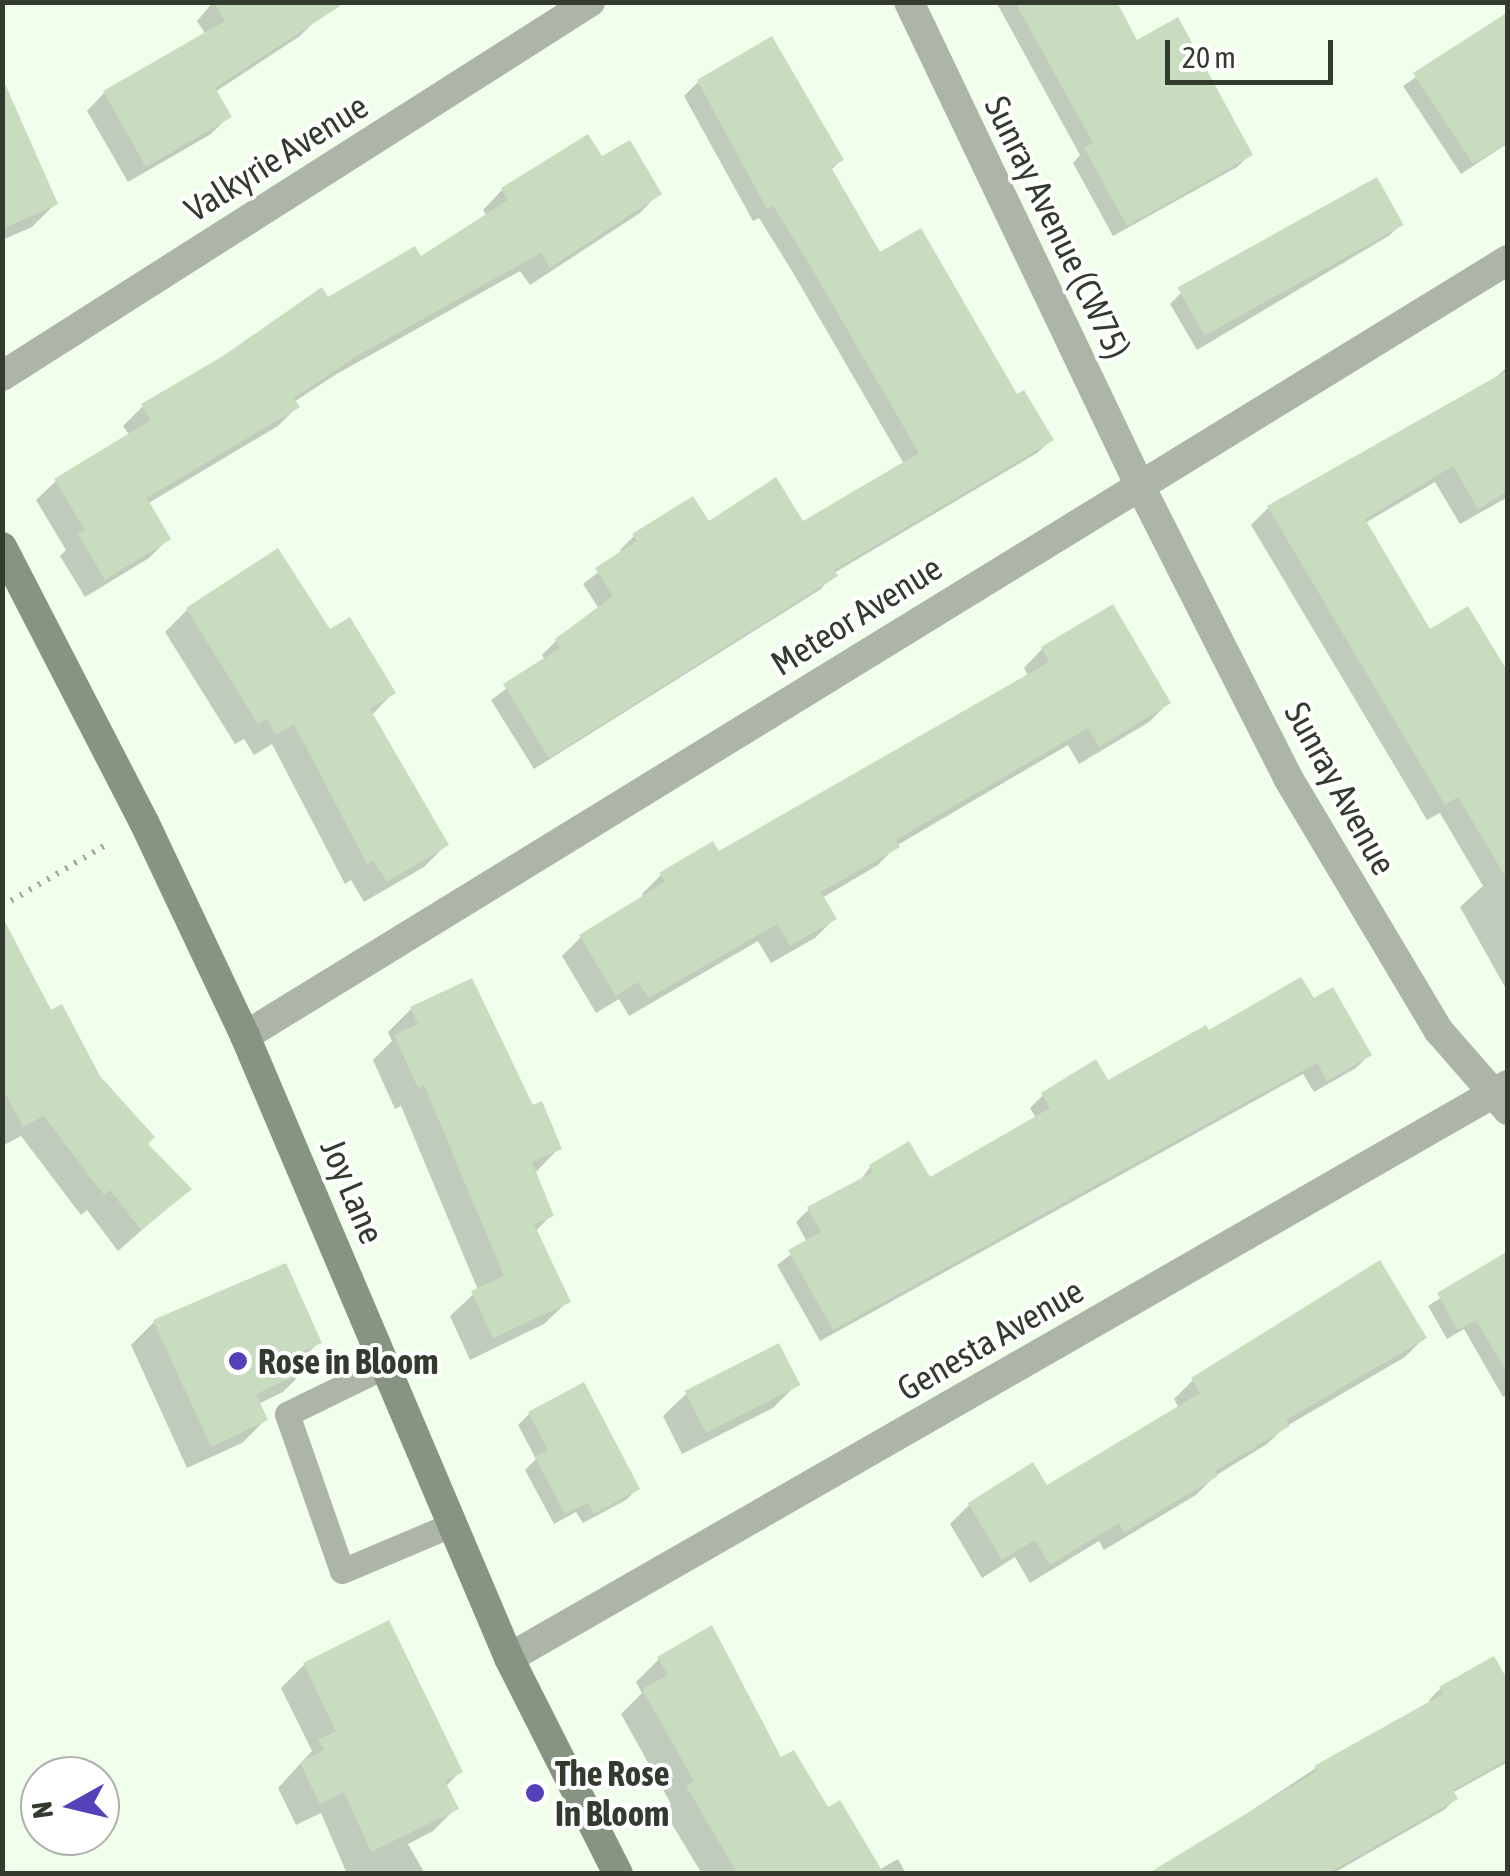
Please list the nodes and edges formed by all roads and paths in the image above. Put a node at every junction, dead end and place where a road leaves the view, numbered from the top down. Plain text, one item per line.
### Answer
1 (590, 2) edge
2 (910, 2) edge
3 (1508, 260) edge
4 (2, 376) edge
5 (1140, 484) junction
6 (2, 547) edge
7 (144, 822) junction
8 (2, 906) edge
9 (245, 1036) junction
10 (1504, 1095) edge
11 (387, 1365) junction
12 (451, 1525) junction
13 (509, 1658) junction
14 (618, 1874) edge

1 - 4 street, Valkyrie Avenue
2 - 5 street, Sunray Avenue (CW75)
3 - 5 street, Meteor Avenue
5 - 9 street, Meteor Avenue
5 - 10 street, Sunray Avenue
6 - 7 street, Joy Lane
7 - 8 path
7 - 9 street, Joy Lane
9 - 11 street, Joy Lane
10 - 13 street, Genesta Avenue
11 - 12 street, Joy Lane
11 - 12 lane
12 - 13 street, Joy Lane
13 - 14 street, Joy Lane

